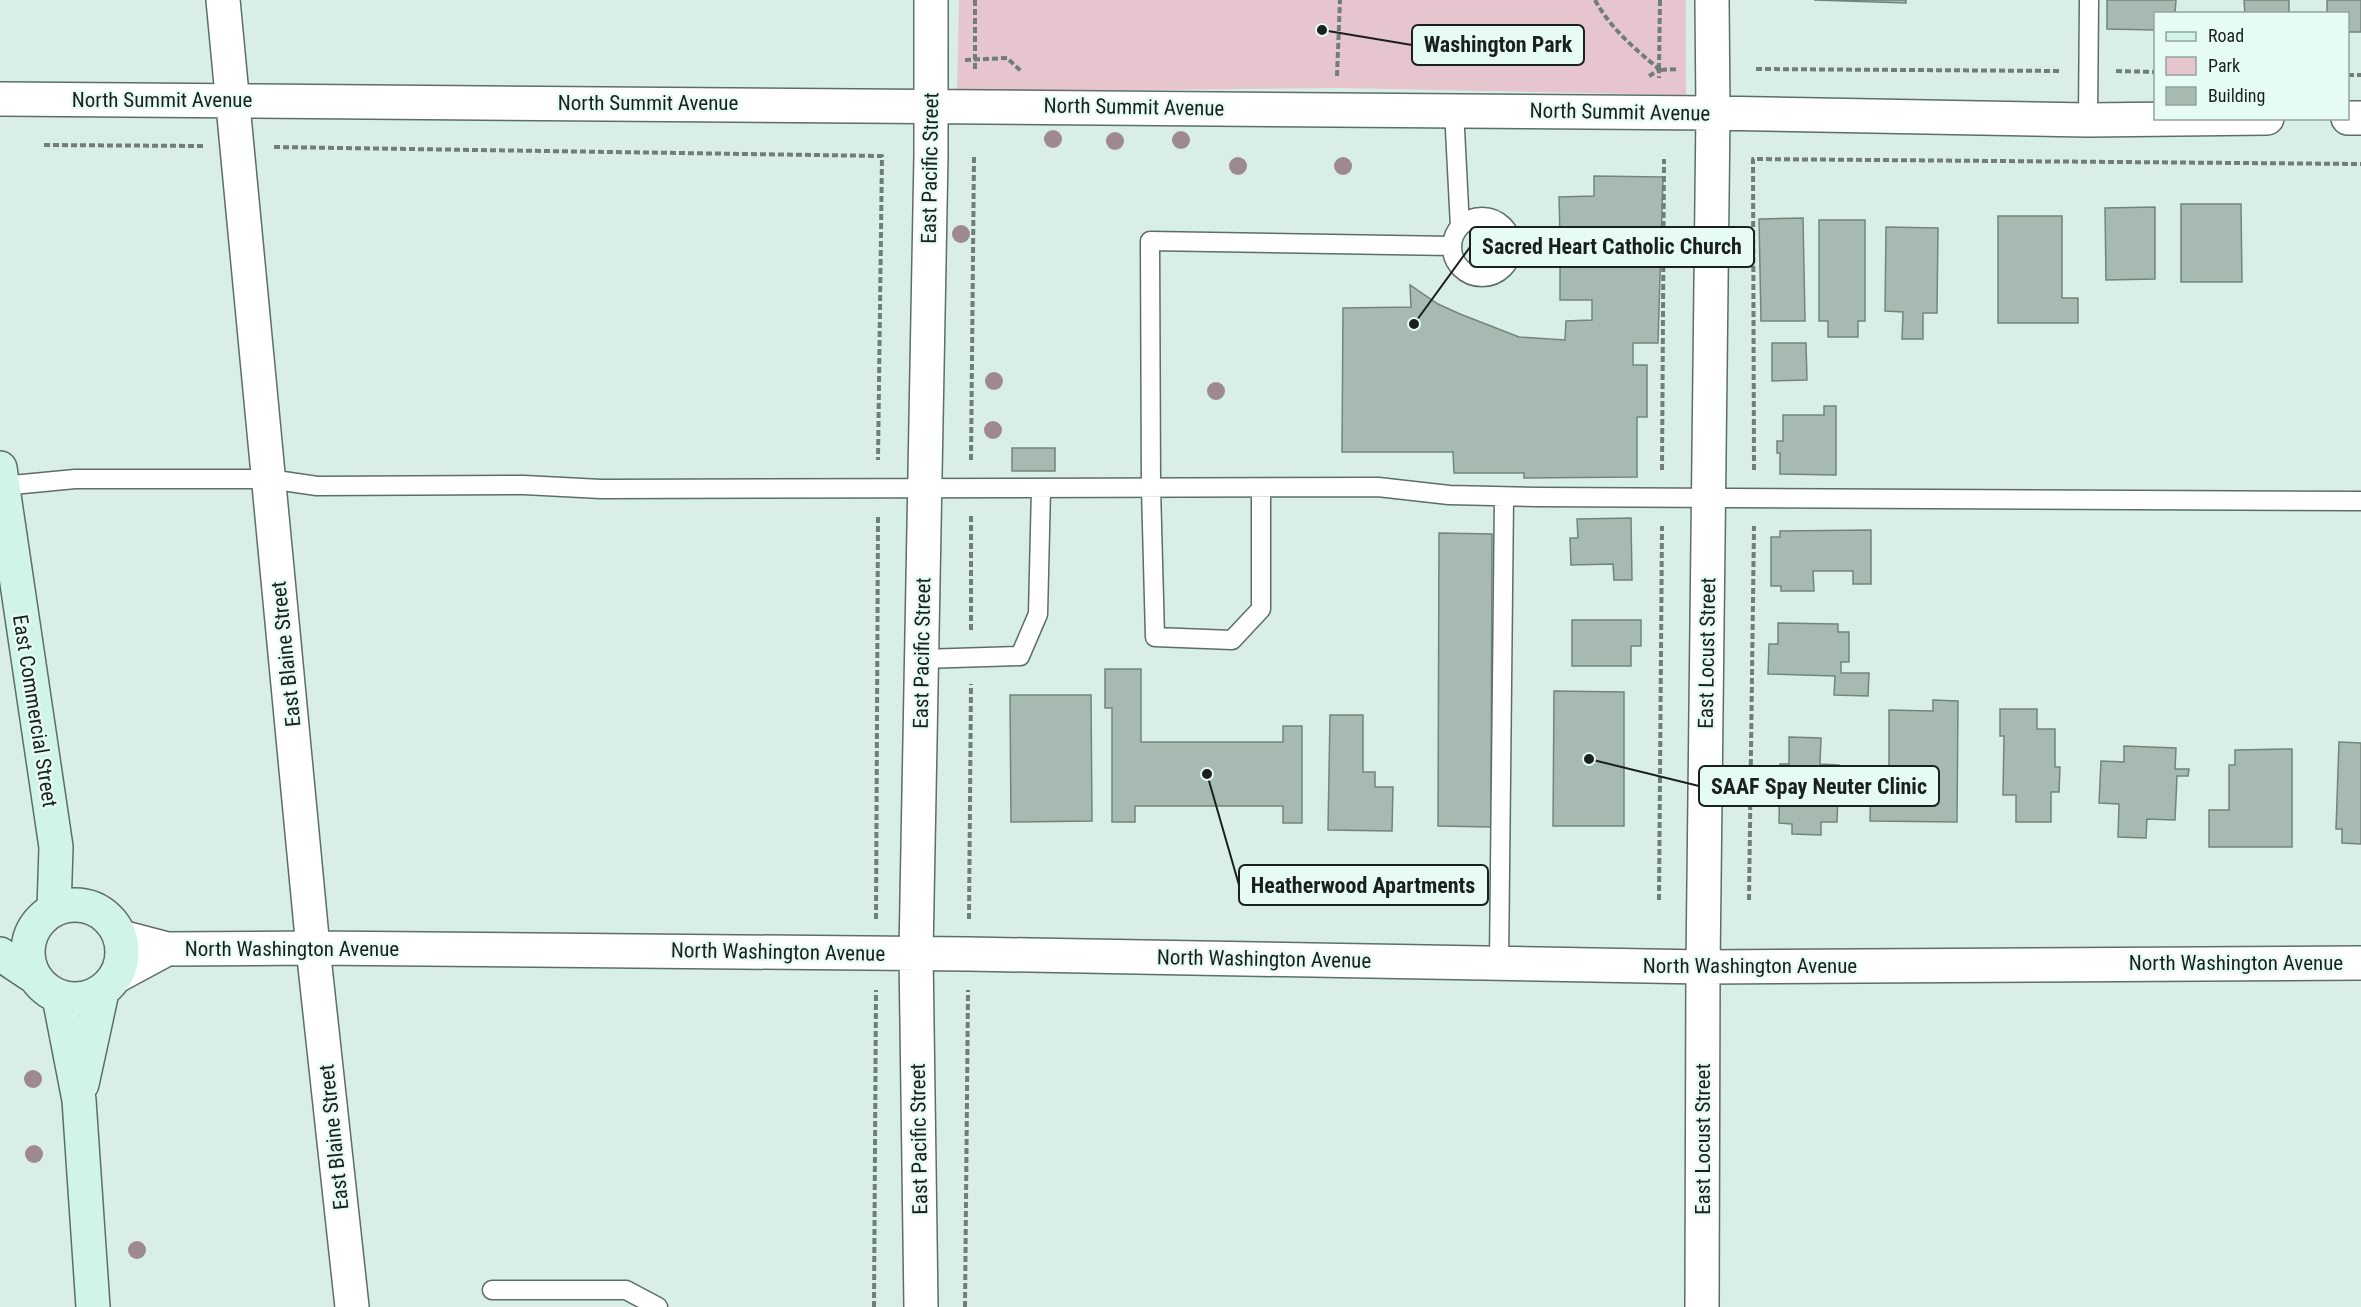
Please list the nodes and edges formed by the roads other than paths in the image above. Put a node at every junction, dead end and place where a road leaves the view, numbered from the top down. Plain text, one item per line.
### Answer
1 (223, 0) edge
2 (932, 0) edge
3 (1712, 0) edge
4 (2089, 0) edge
5 (0, 99) edge
6 (233, 100) junction
7 (931, 105) junction
8 (1454, 110) junction
9 (1713, 113) junction
10 (2154, 119) edge
11 (2088, 120) junction
12 (1460, 227) junction
13 (1452, 246) junction
14 (1, 477) edge
15 (269, 479) junction
16 (924, 487) junction
17 (1151, 488) junction
18 (1261, 488) junction
19 (1041, 489) junction
20 (1504, 496) junction
21 (1708, 496) junction
22 (2361, 501) edge
23 (922, 658) junction
24 (70, 907) junction
25 (16, 936) edge
26 (121, 937) junction
27 (314, 948) junction
28 (167, 949) junction
29 (916, 953) junction
30 (0, 954) edge
31 (1500, 963) junction
32 (2361, 963) edge
33 (1703, 967) junction
34 (109, 984) junction
35 (47, 987) junction
36 (79, 1100) junction
37 (492, 1290) dead end
38 (93, 1307) edge
39 (352, 1307) edge
40 (658, 1307) edge
41 (921, 1307) edge
42 (1702, 1307) edge

1 - 6 street, East Blaine Street
2 - 7 street, East Pacific Street
3 - 9 street, East Locust Street
4 - 11 lane
5 - 6 street, North Summit Avenue
6 - 7 street, North Summit Avenue
6 - 15 street, East Blaine Street
7 - 8 street, North Summit Avenue
7 - 16 street, East Pacific Street
8 - 9 street, North Summit Avenue
8 - 12 lane
9 - 11 street, North Summit Avenue
9 - 21 street, East Locust Street
10 - 11 street, North Summit Avenue
12 - 13 lane
12 - 13 lane
13 - 17 lane
14 - 15 lane
14 - 24 street, East Commercial Street
15 - 16 lane
15 - 27 street, East Blaine Street
16 - 19 lane
16 - 23 street, East Pacific Street
17 - 18 lane
17 - 18 lane
17 - 19 lane
18 - 20 lane
19 - 23 lane
20 - 21 lane
20 - 31 lane
21 - 22 lane
21 - 33 street, East Locust Street
23 - 29 street, East Pacific Street
24 - 25 street
24 - 26 street
25 - 35 street
26 - 28 street, North Washington Avenue
26 - 34 street
27 - 28 street, North Washington Avenue
27 - 29 street, North Washington Avenue
27 - 39 street, East Blaine Street
28 - 34 street, North Washington Avenue
29 - 31 street, North Washington Avenue
29 - 41 street, East Pacific Street
30 - 35 street
31 - 33 street, North Washington Avenue
32 - 33 street, North Washington Avenue
33 - 42 street, East Locust Street
34 - 35 street
34 - 36 street
35 - 36 street
36 - 38 street
37 - 40 lane

